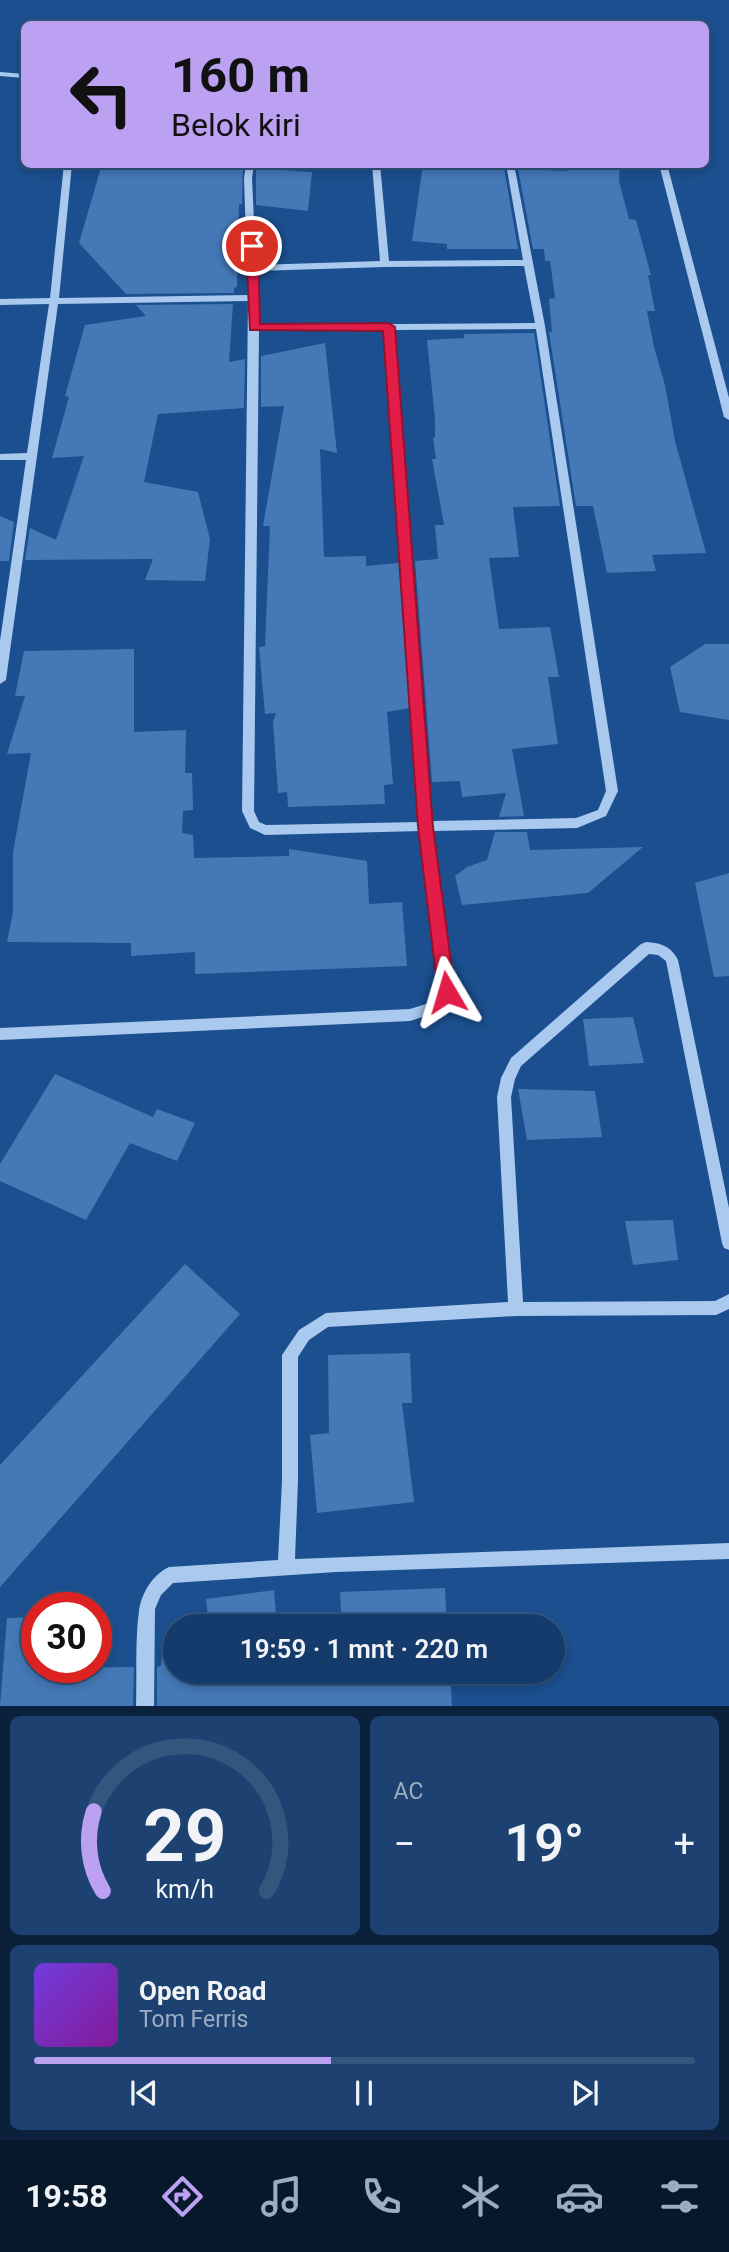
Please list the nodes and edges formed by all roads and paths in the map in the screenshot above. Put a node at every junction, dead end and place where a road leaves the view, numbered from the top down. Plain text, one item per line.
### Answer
1 (0, 75) edge
2 (21, 76) edge
3 (68, 168) edge
4 (249, 168) edge
5 (376, 168) edge
6 (511, 168) edge
7 (664, 168) edge
8 (527, 263) junction
9 (385, 264) junction
10 (254, 268) junction
11 (252, 298) junction
12 (54, 300) junction
13 (0, 302) edge
14 (540, 326) junction
15 (389, 327) junction
16 (254, 328) junction
17 (729, 417) edge
18 (31, 456) junction
19 (0, 457) edge
20 (0, 680) edge
21 (426, 827) junction
22 (0, 1034) edge
23 (729, 1243) edge
24 (729, 1301) edge
25 (516, 1308) junction
26 (729, 1550) edge
27 (286, 1568) junction
28 (145, 1706) edge

1 - 2 street
3 - 12 street
4 - 10 street
5 - 9 street
6 - 8 street
7 - 17 street
8 - 9 street
8 - 14 street
9 - 10 street
10 - 11 street
11 - 12 street
11 - 16 street
12 - 13 street
12 - 18 street
14 - 15 street
14 - 21 street
15 - 16 street
15 - 21 street
16 - 21 street
18 - 19 street
18 - 20 street
21 - 22 street
23 - 25 street
24 - 25 street
25 - 27 street
26 - 27 street
27 - 28 street

